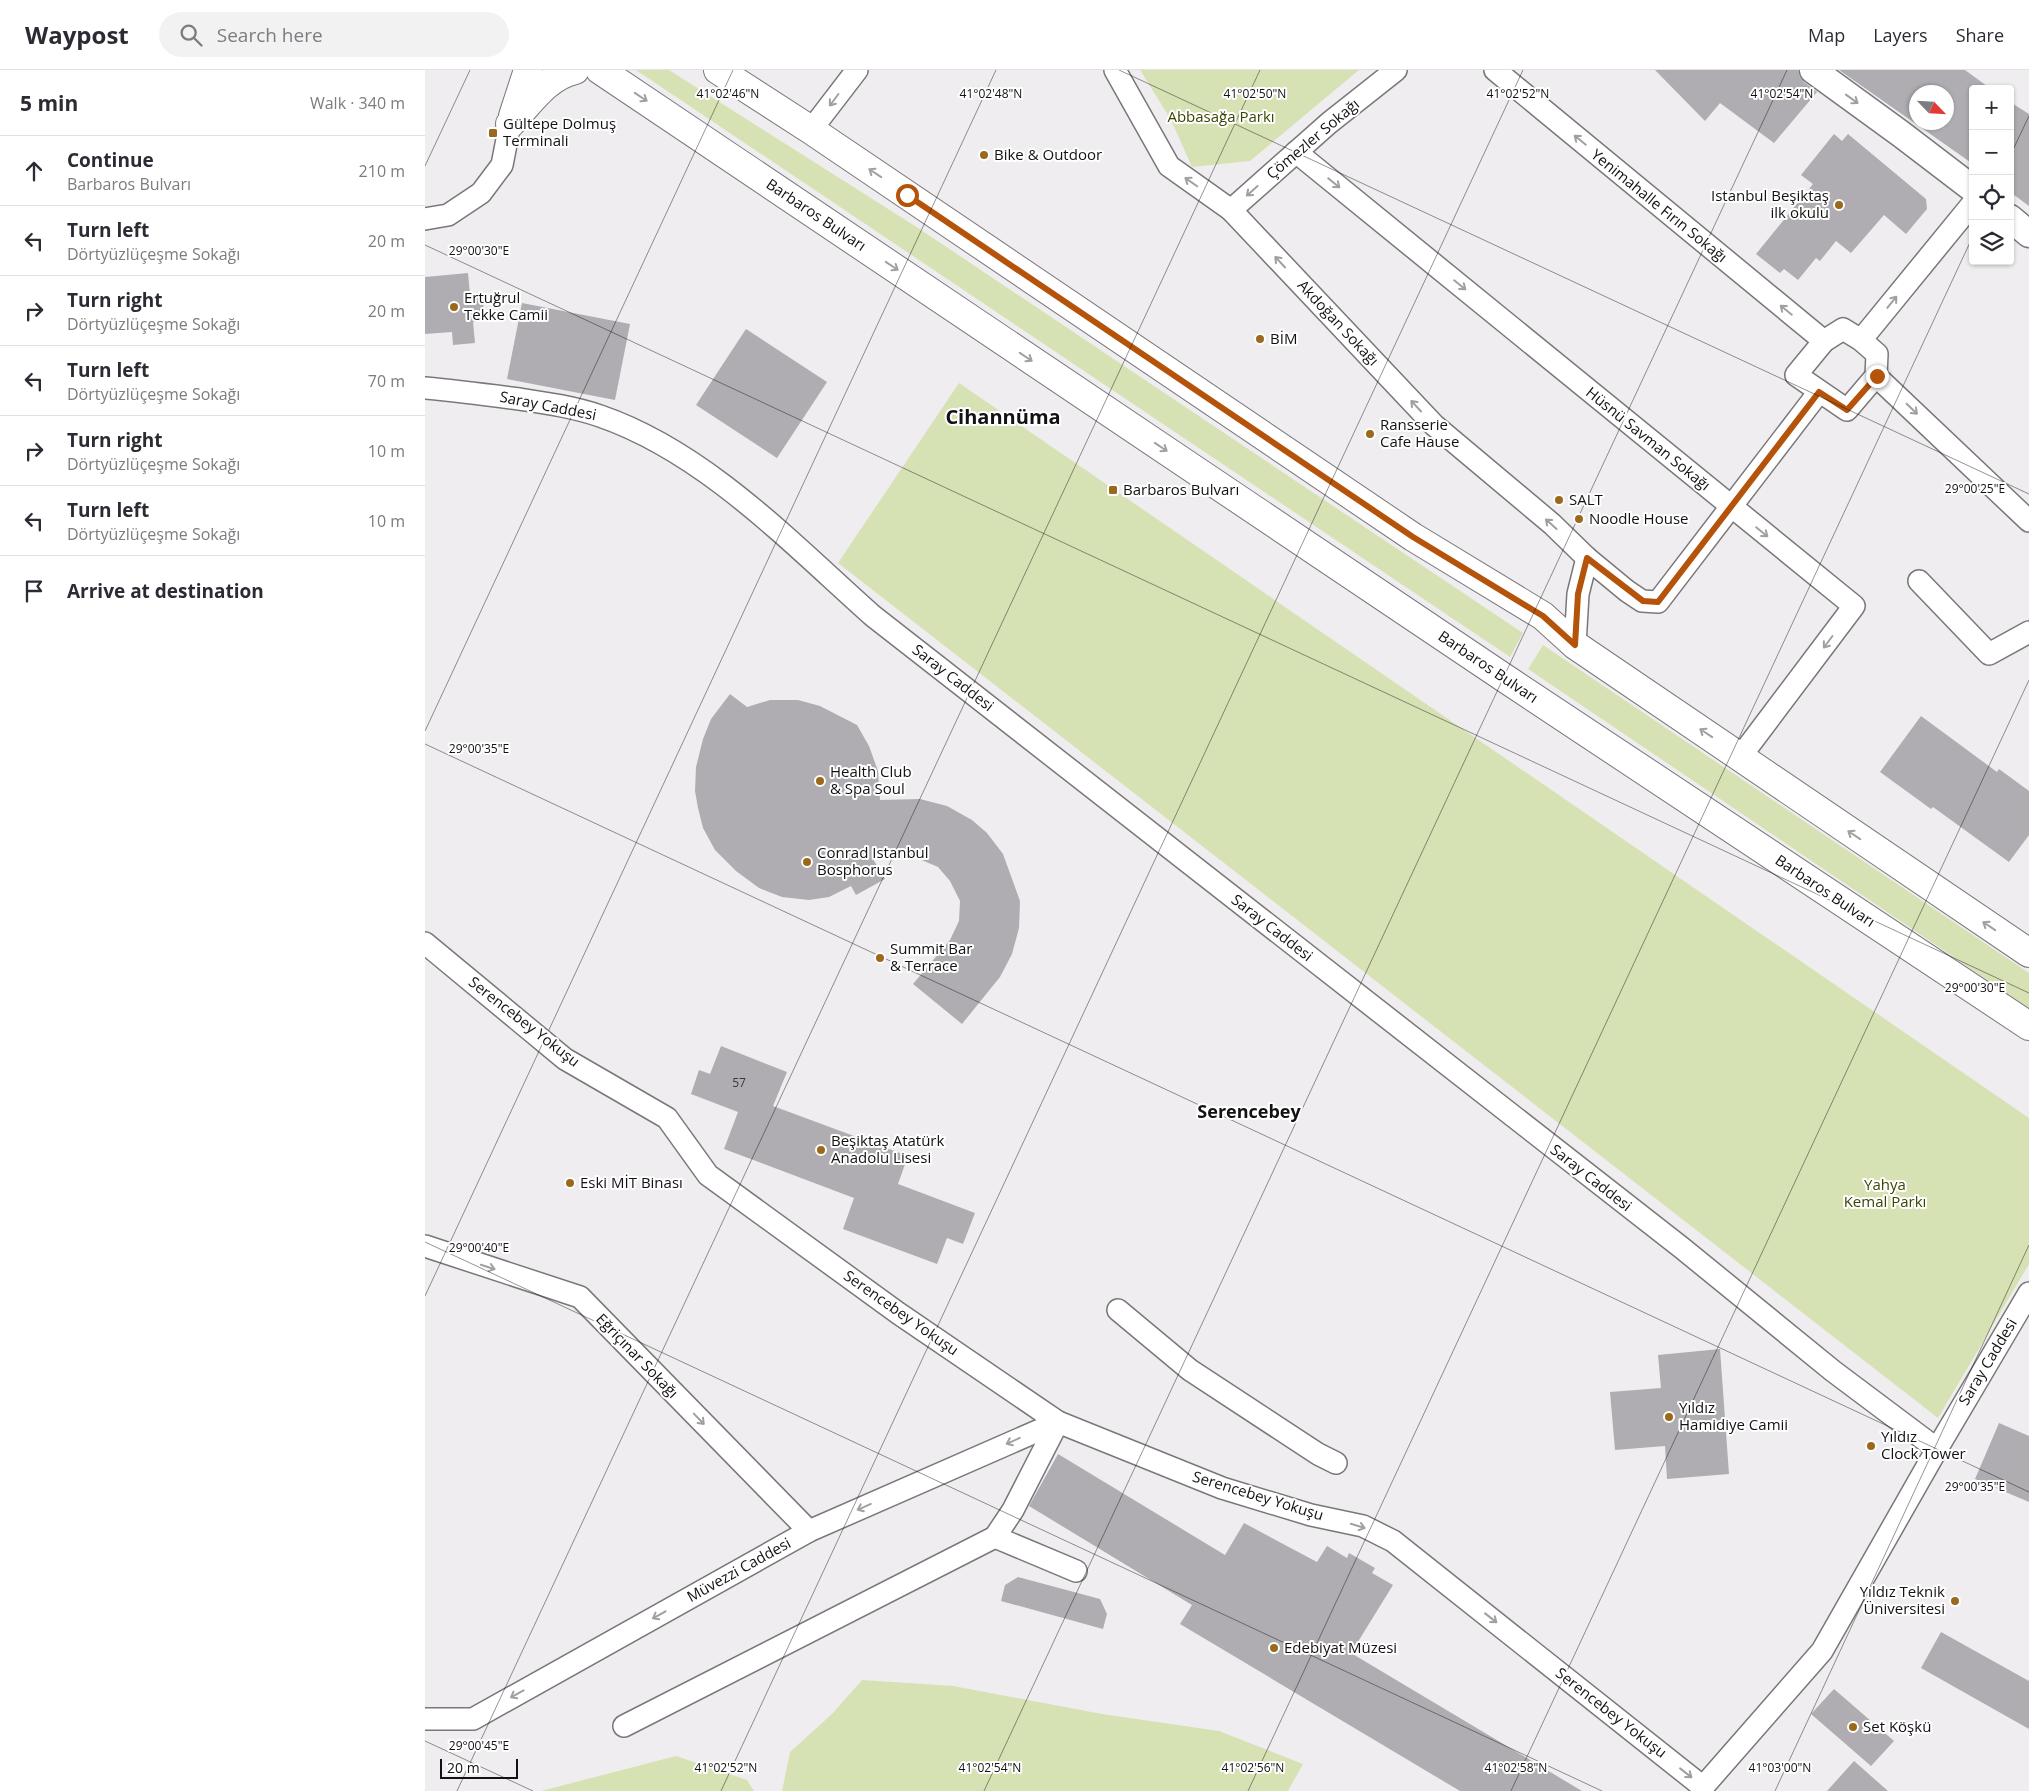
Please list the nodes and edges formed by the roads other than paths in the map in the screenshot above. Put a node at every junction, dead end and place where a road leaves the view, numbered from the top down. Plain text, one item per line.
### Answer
1 (528, 70) edge
2 (575, 70) edge
3 (600, 70) edge
4 (718, 70) edge
5 (857, 70) edge
6 (1115, 70) edge
7 (1396, 70) edge
8 (1495, 70) edge
9 (1813, 70) edge
10 (511, 124) junction
11 (811, 130) junction
12 (1296, 152) junction
13 (1969, 186) edge
14 (1969, 208) edge
15 (1231, 210) junction
16 (425, 219) edge
17 (2012, 220) edge
18 (2029, 234) edge
19 (1861, 340) junction
20 (1824, 341) junction
21 (1877, 376) junction
22 (425, 388) edge
23 (1819, 392) junction
24 (1732, 507) junction
25 (2029, 521) edge
26 (1587, 558) junction
27 (1919, 582) dead end
28 (2029, 632) edge
29 (1575, 645) junction
30 (1741, 756) junction
31 (425, 944) edge
32 (2029, 953) edge
33 (2029, 1026) edge
34 (425, 1246) edge
35 (2029, 1293) edge
36 (1118, 1310) dead end
37 (1058, 1422) junction
38 (1937, 1449) junction
39 (1336, 1463) dead end
40 (809, 1531) junction
41 (995, 1537) junction
42 (1076, 1571) dead end
43 (425, 1719) edge
44 (624, 1726) dead end

1 - 10 main road
2 - 10 main road
3 -> 33 main road, Barbaros Bulvarı
4 - 11 main road
5 -> 11 street
15 -> 6 street, Akdoğan Sokağı
7 - 12 street, Çömezler Sokağı
20 -> 8 street, Yenimahalle Fırın Sokağı
9 -> 13 street
10 - 16 street
29 -> 11 main road
12 -> 15 street, Çömezler Sokağı
12 -> 24 street, Hüsnü Savman Sokağı
19 -> 14 street
26 -> 15 street, Akdoğan Sokağı
17 - 18 street
19 - 20 street
19 - 21 street
20 - 23 street
21 - 23 street
21 -> 25 street
22 - 38 street, Saray Caddesi
23 - 24 street
24 - 26 street, Akdoğan Sokağı
24 -> 30 street, Hüsnü Savman Sokağı
26 - 29 street
27 - 28 street
30 -> 29 main road
32 -> 30 main road
31 - 37 street, Serencebey Yokuşu
34 -> 40 street, Eğriçınar Sokağı
35 - 38 street, Saray Caddesi
36 - 39 street
37 -> 38 street, Serencebey Yokuşu
37 -> 40 street, Müvezzi Caddesi
37 - 41 street
40 -> 43 street, Müvezzi Caddesi
41 - 42 street
41 - 44 street

